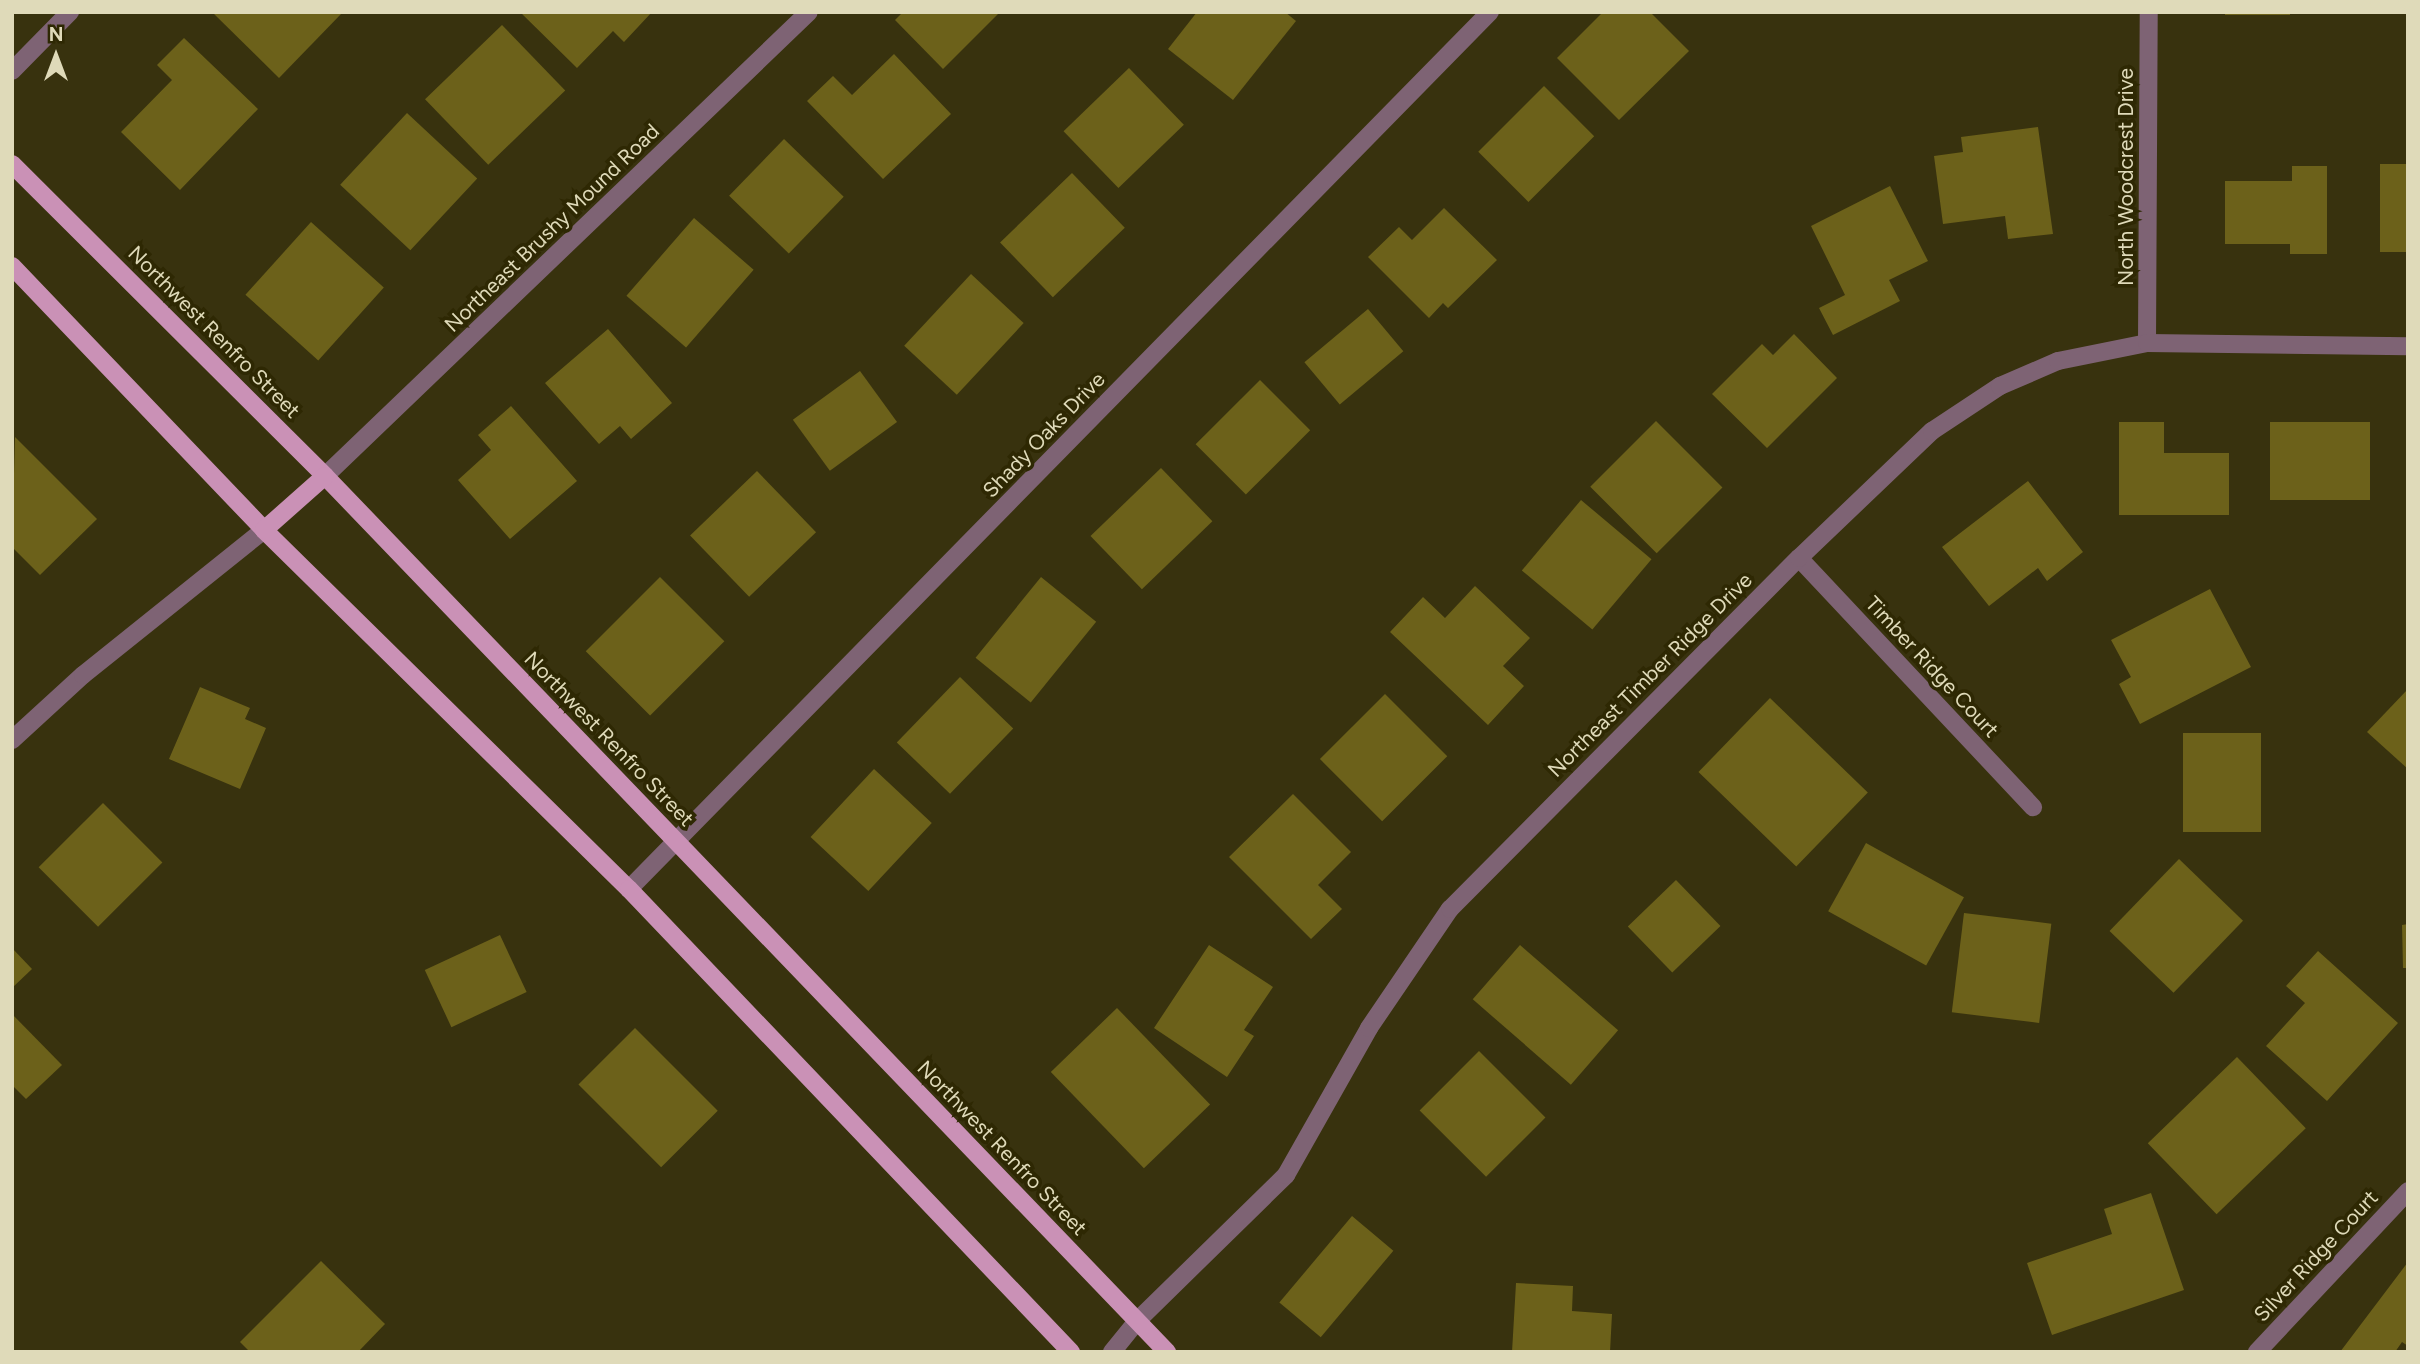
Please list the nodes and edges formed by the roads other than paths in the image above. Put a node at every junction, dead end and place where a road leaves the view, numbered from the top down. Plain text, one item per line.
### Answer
1 (70, 12) edge
2 (809, 12) edge
3 (1490, 12) edge
4 (2149, 12) edge
5 (12, 71) edge
6 (12, 164) edge
7 (12, 266) edge
8 (2147, 343) junction
9 (2408, 346) edge
10 (325, 476) junction
11 (264, 530) junction
12 (1799, 558) junction
13 (12, 740) edge
14 (2033, 807) dead end
15 (677, 843) junction
16 (629, 889) junction
17 (2408, 1191) edge
18 (1137, 1321) junction
19 (1071, 1352) edge
20 (1112, 1352) edge
21 (1167, 1352) edge
22 (2257, 1352) edge

1 - 5 street
2 - 10 street, Northeast Brushy Mound Road
3 - 15 street, Shady Oaks Drive
4 - 8 street, North Woodcrest Drive
6 - 10 main road, Northwest Renfro Street
7 - 11 main road
8 - 9 street, Northeast Timber Ridge Drive
8 - 12 street, Northeast Timber Ridge Drive
10 - 11 main road
10 - 15 main road, Northwest Renfro Street
11 - 13 street
11 - 16 main road
12 - 14 street, Timber Ridge Court
12 - 18 street, Northeast Timber Ridge Drive
15 - 16 street, Shady Oaks Drive
15 - 18 main road, Northwest Renfro Street
16 - 19 main road
17 - 22 street, Silver Ridge Court
18 - 20 street, Northeast Timber Ridge Drive
18 - 21 main road, Northwest Renfro Street

